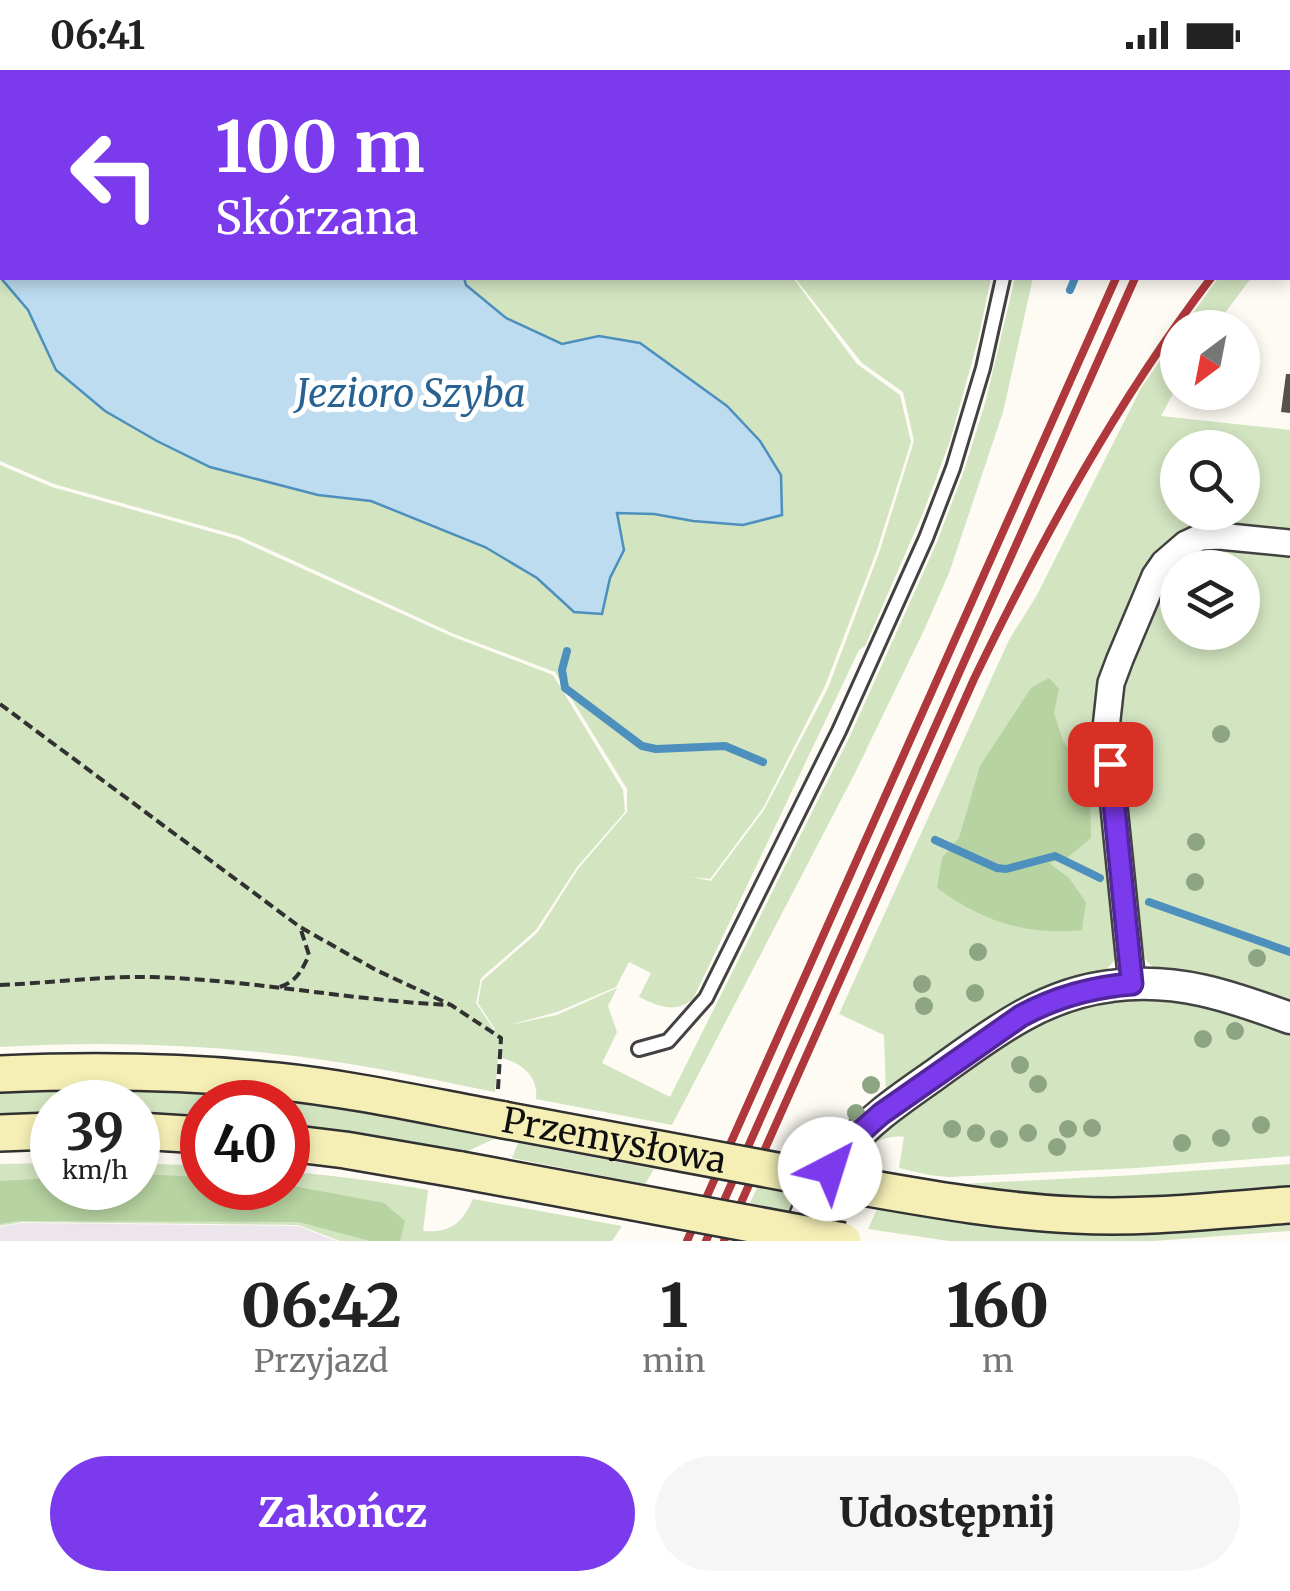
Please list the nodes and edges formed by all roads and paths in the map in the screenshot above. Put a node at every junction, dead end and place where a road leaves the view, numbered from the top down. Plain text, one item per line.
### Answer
1 (1003, 280) edge
2 (1290, 543) edge
3 (0, 704) edge
4 (300, 926) junction
5 (1132, 984) junction
6 (0, 986) edge
7 (278, 988) junction
8 (451, 1005) junction
9 (1290, 1018) edge
10 (639, 1049) dead end
11 (0, 1074) edge
12 (501, 1107) junction
13 (30, 1132) edge
14 (0, 1133) edge
15 (310, 1146) edge
16 (1290, 1204) edge
17 (797, 1241) edge
18 (842, 1241) edge

1 - 10 lane
2 - 5 street
3 - 4 path
4 - 7 path
4 - 8 path
5 - 9 street
5 - 17 street
6 - 7 path
7 - 8 path
8 - 12 path
11 - 12 main road, Przemysłowa
12 - 16 main road, Przemysłowa, bridge
13 - 14 main road
15 - 18 main road, Przemysłowa, bridge

